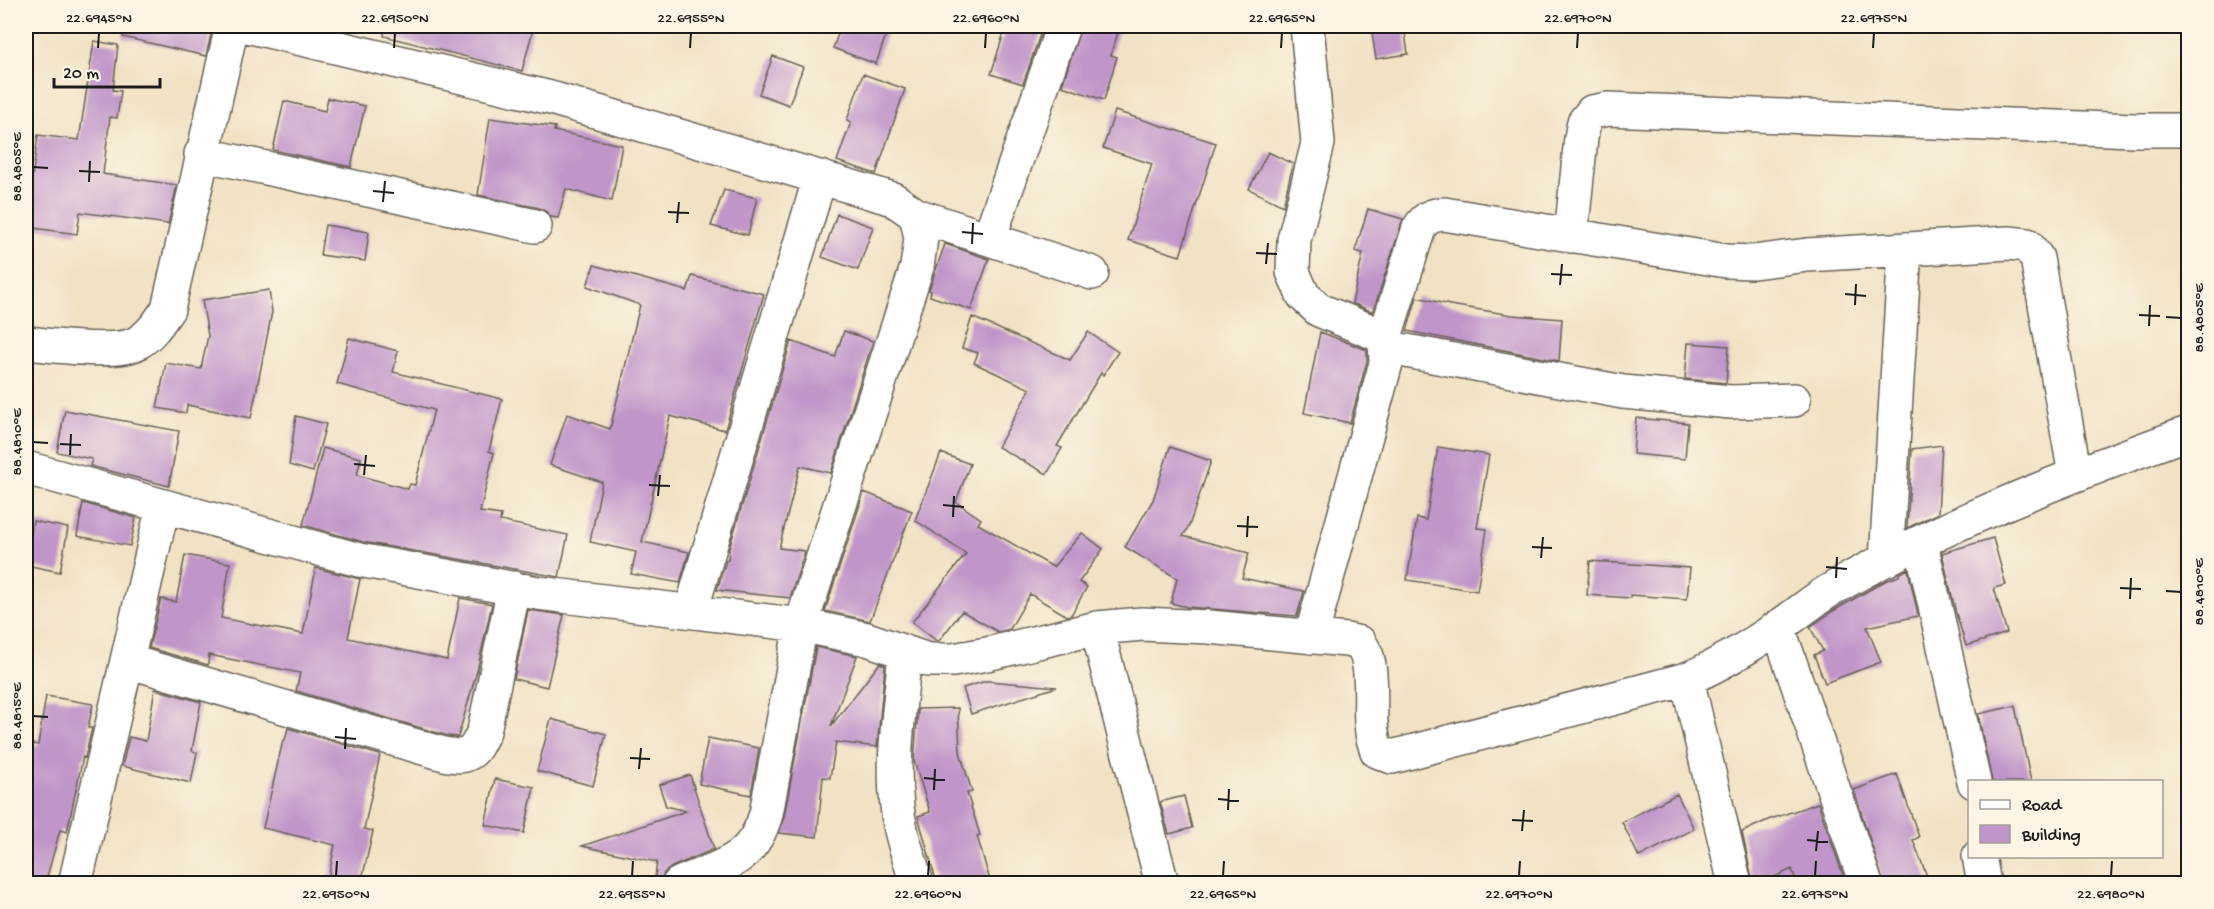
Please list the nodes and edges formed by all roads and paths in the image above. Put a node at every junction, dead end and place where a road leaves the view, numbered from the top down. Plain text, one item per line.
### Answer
1 (232, 26) edge
2 (247, 26) edge
3 (1063, 26) edge
4 (1307, 26) edge
5 (2188, 130) edge
6 (201, 154) junction
7 (820, 177) junction
8 (916, 215) junction
9 (535, 226) dead end
10 (1571, 236) junction
11 (989, 239) junction
12 (1905, 249) junction
13 (1092, 273) dead end
14 (1385, 342) junction
15 (26, 344) edge
16 (1794, 400) dead end
17 (2188, 433) edge
18 (26, 468) edge
19 (2075, 475) junction
20 (163, 506) junction
21 (1921, 543) junction
22 (1886, 560) junction
23 (513, 588) junction
24 (691, 611) junction
25 (801, 625) junction
26 (1778, 627) junction
27 (1098, 628) junction
28 (1311, 637) junction
29 (905, 653) junction
30 (127, 661) junction
31 (1687, 679) junction
32 (1974, 780) edge
33 (1979, 858) edge
34 (75, 884) edge
35 (679, 884) edge
36 (917, 884) edge
37 (1162, 884) edge
38 (1735, 884) edge
39 (1866, 884) edge
40 (1984, 884) edge

1 - 6 street
2 - 7 street
3 - 11 street
4 - 14 street
5 - 10 street
6 - 9 street
6 - 15 street
7 - 8 street
7 - 24 street
8 - 11 street
8 - 25 street
10 - 12 street
10 - 14 street
11 - 13 street
12 - 19 street
12 - 22 street
14 - 16 street
14 - 28 street
17 - 19 street
18 - 20 street
19 - 21 street
20 - 23 street
20 - 30 street
21 - 22 street
21 - 32 street
22 - 26 street
23 - 24 street
23 - 30 street
24 - 25 street
25 - 29 street
25 - 35 street
26 - 31 street
26 - 39 street
27 - 28 street
27 - 29 street
27 - 37 street
28 - 31 street
29 - 36 street
30 - 34 street
31 - 38 street
33 - 40 street

